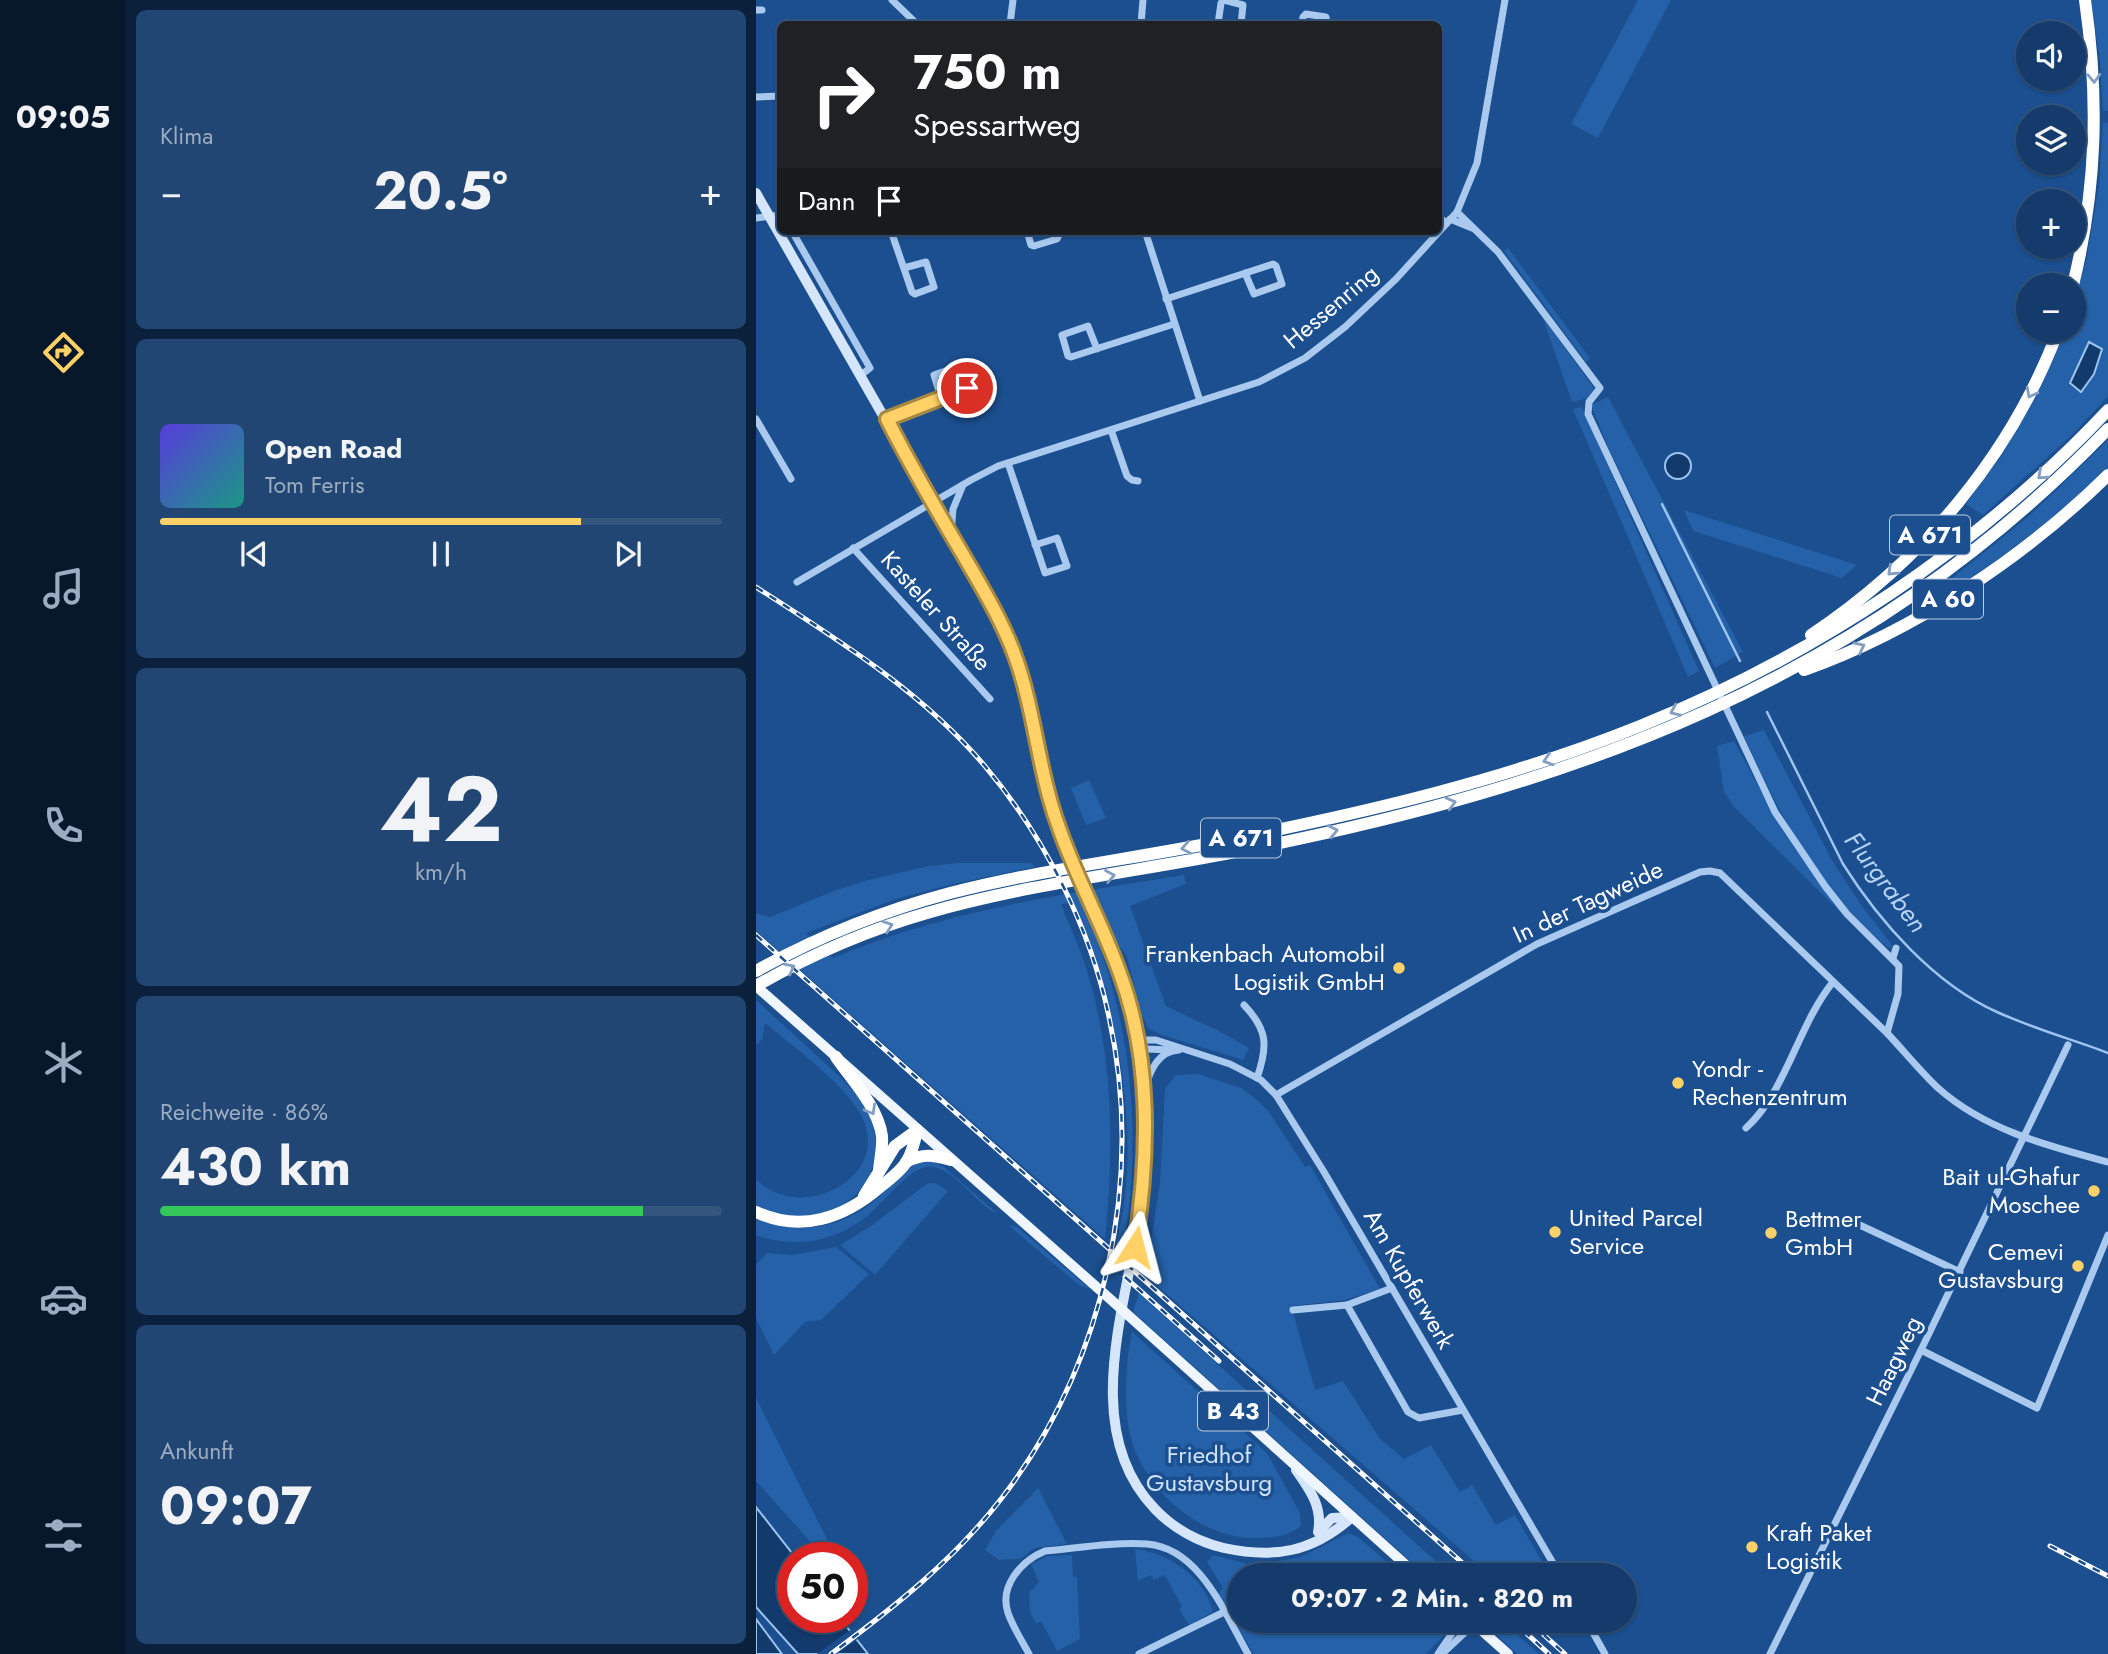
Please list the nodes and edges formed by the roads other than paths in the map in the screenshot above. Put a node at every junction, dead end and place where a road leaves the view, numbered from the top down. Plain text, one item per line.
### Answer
1 (892, 0) edge
2 (906, 0) edge
3 (1143, 0) edge
4 (1505, 0) edge
5 (2085, 0) edge
6 (1012, 1) edge
7 (905, 11) junction
8 (914, 21) edge
9 (1010, 21) edge
10 (1141, 21) edge
11 (1218, 21) edge
12 (1241, 21) edge
13 (1303, 21) edge
14 (1326, 21) edge
15 (777, 96) edge
16 (756, 97) edge
17 (756, 193) edge
18 (1457, 212) junction
19 (777, 215) edge
20 (768, 216) junction
21 (756, 218) edge
22 (1442, 218) edge
23 (1449, 221) junction
24 (1442, 229) edge
25 (777, 231) edge
26 (1479, 231) junction
27 (779, 235) edge
28 (794, 235) edge
29 (892, 235) edge
30 (1028, 235) edge
31 (1059, 235) edge
32 (1146, 235) edge
33 (1436, 235) edge
34 (904, 268) junction
35 (2076, 273) edge
36 (1245, 274) junction
37 (1166, 299) junction
38 (1174, 324) junction
39 (2053, 343) edge
40 (1097, 349) junction
41 (861, 375) junction
42 (941, 398) junction
43 (1200, 401) junction
44 (2108, 410) edge
45 (756, 419) edge
46 (887, 419) junction
47 (2108, 429) edge
48 (1111, 430) junction
49 (1008, 463) junction
50 (2108, 475) edge
51 (791, 479) dead end
52 (1138, 481) dead end
53 (963, 484) junction
54 (933, 502) junction
55 (951, 533) junction
56 (1035, 545) junction
57 (853, 548) junction
58 (797, 582) dead end
59 (1774, 680) junction
60 (1737, 682) junction
61 (990, 699) dead end
62 (1896, 948) dead end
63 (1894, 958) junction
64 (756, 971) edge
65 (1833, 982) junction
66 (756, 986) edge
67 (1244, 1005) dead end
68 (1887, 1033) junction
69 (1138, 1040) junction
70 (2068, 1045) dead end
71 (1183, 1049) junction
72 (1171, 1050) junction
73 (836, 1057) junction
74 (1257, 1078) junction
75 (1144, 1094) junction
76 (1276, 1095) junction
77 (1746, 1128) dead end
78 (917, 1130) junction
79 (2024, 1138) junction
80 (951, 1160) junction
81 (2108, 1161) edge
82 (906, 1162) junction
83 (878, 1170) junction
84 (860, 1202) junction
85 (756, 1212) edge
86 (1849, 1220) dead end
87 (2108, 1236) edge
88 (1960, 1272) junction
89 (1392, 1289) junction
90 (1347, 1305) junction
91 (1293, 1310) dead end
92 (1921, 1350) junction
93 (1463, 1409) junction
94 (1290, 1461) junction
95 (1352, 1517) junction
96 (1319, 1536) junction
97 (1404, 1563) edge
98 (1553, 1563) edge
99 (1224, 1612) junction
100 (1453, 1633) edge
101 (1465, 1633) edge
102 (1484, 1633) edge
103 (1593, 1633) edge
104 (1029, 1654) edge
105 (1139, 1654) edge
106 (1248, 1654) edge
107 (1440, 1654) edge
108 (1508, 1654) edge
109 (1605, 1654) edge
110 (1770, 1654) edge

1 - 7 street
2 - 7 street
3 - 10 street
4 - 18 street, Hessenring
5 -> 35 highway
6 - 9 street
7 - 8 street
11 - 12 street
13 - 14 street
15 - 16 street
17 - 20 main road
18 - 23 street, Hessenring
18 - 26 street
19 - 20 street
20 - 21 street
20 - 25 main road
22 - 23 street
23 - 24 street, Hessenring
23 - 26 street
26 - 63 street
27 - 41 main road
28 - 41 street
29 - 34 street
30 - 31 street
32 - 37 street
33 - 43 street, Hessenring
34 - 34 street
36 - 36 street
36 - 37 street
37 - 38 street
38 - 40 street
38 - 43 street
39 -> 60 highway, A 671
40 - 40 street
41 - 46 main road
42 - 42 street
42 - 46 street
43 - 48 street, Hessenring
44 -> 60 highway, A 671
45 - 51 street
46 - 54 main road
47 - 59 highway, A 60
48 - 49 street, Hessenring
48 - 52 street
49 - 53 street, Hessenring
49 - 56 street
59 -> 50 highway, A 60
53 - 54 street, Hessenring
53 - 55 street
54 - 55 main road
54 - 57 street, Kasteler Straße
55 - 69 main road
56 - 56 street
57 - 58 street, Kasteler Straße
57 - 61 street, Kasteler Straße
66 -> 59 highway, A 671
60 -> 64 highway, A 671
62 - 63 street
63 - 68 street
65 - 68 street, In der Tagweide
65 - 76 street, In der Tagweide
65 - 77 street
66 - 73 main road, B 43
67 - 74 street
68 - 79 street, In der Tagweide
69 - 71 street, Am Kupferwerk
69 - 72 street, Am Kupferwerk
69 - 75 main road
70 - 79 street, Haagweg
71 - 72 street, Am Kupferwerk
71 - 74 street, Am Kupferwerk
72 - 75 street
73 - 78 main road, B 43
73 -> 83 highway
74 - 76 street, Am Kupferwerk
75 - 96 main road
76 - 89 street, Am Kupferwerk
78 - 80 main road, B 43
78 - 82 highway
78 - 83 highway
79 - 81 street, In der Tagweide
79 - 88 street, Haagweg
80 - 82 highway
80 - 94 main road, B 43
82 - 84 highway
83 - 84 highway
84 - 85 highway
86 - 88 street
87 - 92 street
88 - 92 street, Haagweg
89 - 90 street
89 - 93 street, Am Kupferwerk
90 - 91 street
90 - 93 street
92 - 110 street, Haagweg
93 - 98 street, Am Kupferwerk
94 - 95 main road, B 43
94 - 96 main road
95 - 96 main road
95 - 97 main road, B 43
99 - 104 street
99 - 105 street
99 - 106 street
100 - 107 street
101 - 107 street
102 - 108 main road
103 - 109 street

